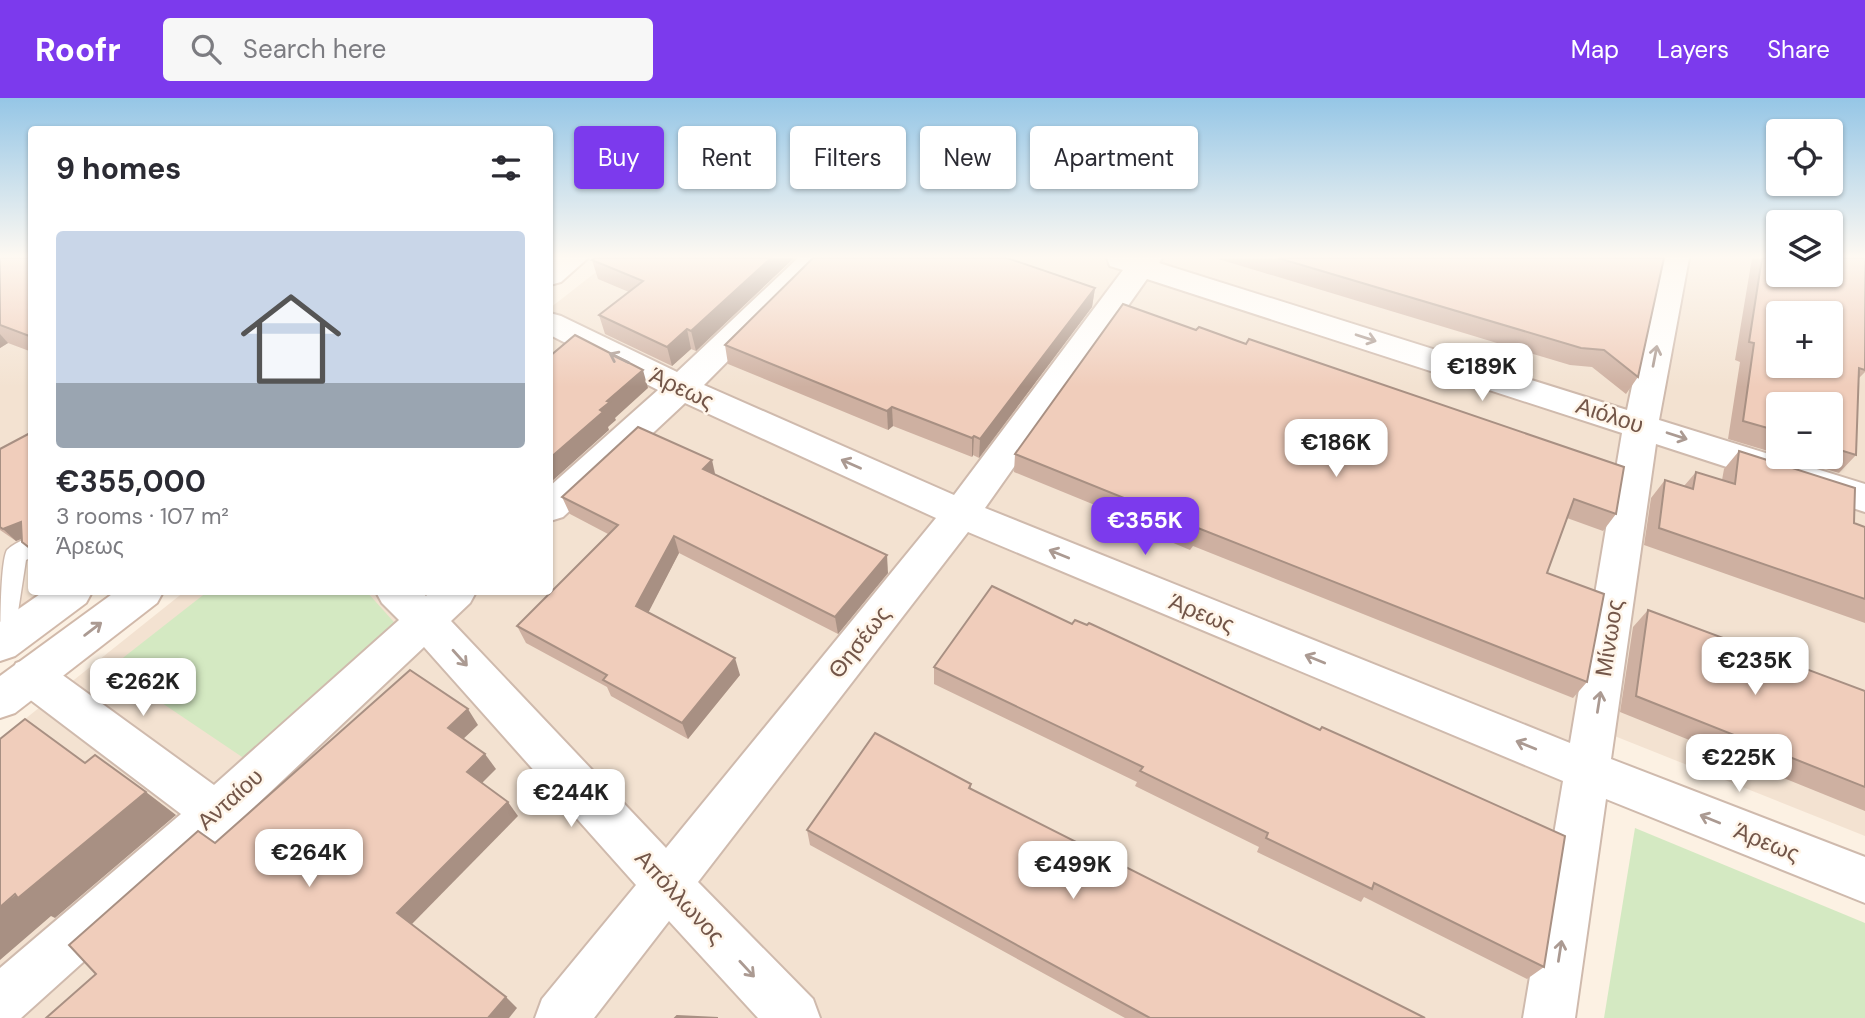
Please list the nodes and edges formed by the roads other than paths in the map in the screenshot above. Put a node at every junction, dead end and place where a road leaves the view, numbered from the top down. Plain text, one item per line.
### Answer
1 (771, 301) edge
2 (1107, 301) edge
3 (1257, 301) edge
4 (1666, 301) edge
5 (553, 324) edge
6 (681, 388) junction
7 (1641, 425) junction
8 (1865, 498) edge
9 (553, 504) edge
10 (961, 514) junction
11 (28, 548) edge
12 (68, 595) edge
13 (139, 595) edge
14 (425, 601) edge
15 (1, 644) edge
16 (16, 688) edge
17 (1589, 771) junction
18 (216, 813) junction
19 (1865, 880) edge
20 (667, 884) junction
21 (0, 1002) edge
22 (561, 1018) edge
23 (794, 1018) edge
24 (1549, 1018) edge

1 - 6 street
2 - 10 street, Θησέως
3 -> 7 street, Αιόλου
7 -> 4 street, Μίνωος
6 -> 5 street, Άρεως
6 - 9 street
10 -> 6 street, Άρεως
7 -> 8 street, Αιόλου
17 -> 7 street, Μίνωος
17 -> 10 street, Άρεως
10 - 20 street, Θησέως
11 - 15 lane
12 - 15 street
16 -> 13 street
14 - 18 street, Ανταίου
14 -> 20 street, Απόλλωνος
16 - 18 street
19 -> 17 street, Άρεως
24 -> 17 street, Μίνωος
18 - 21 street, Ανταίου
20 - 22 street, Θησέως
20 -> 23 street, Απόλλωνος

